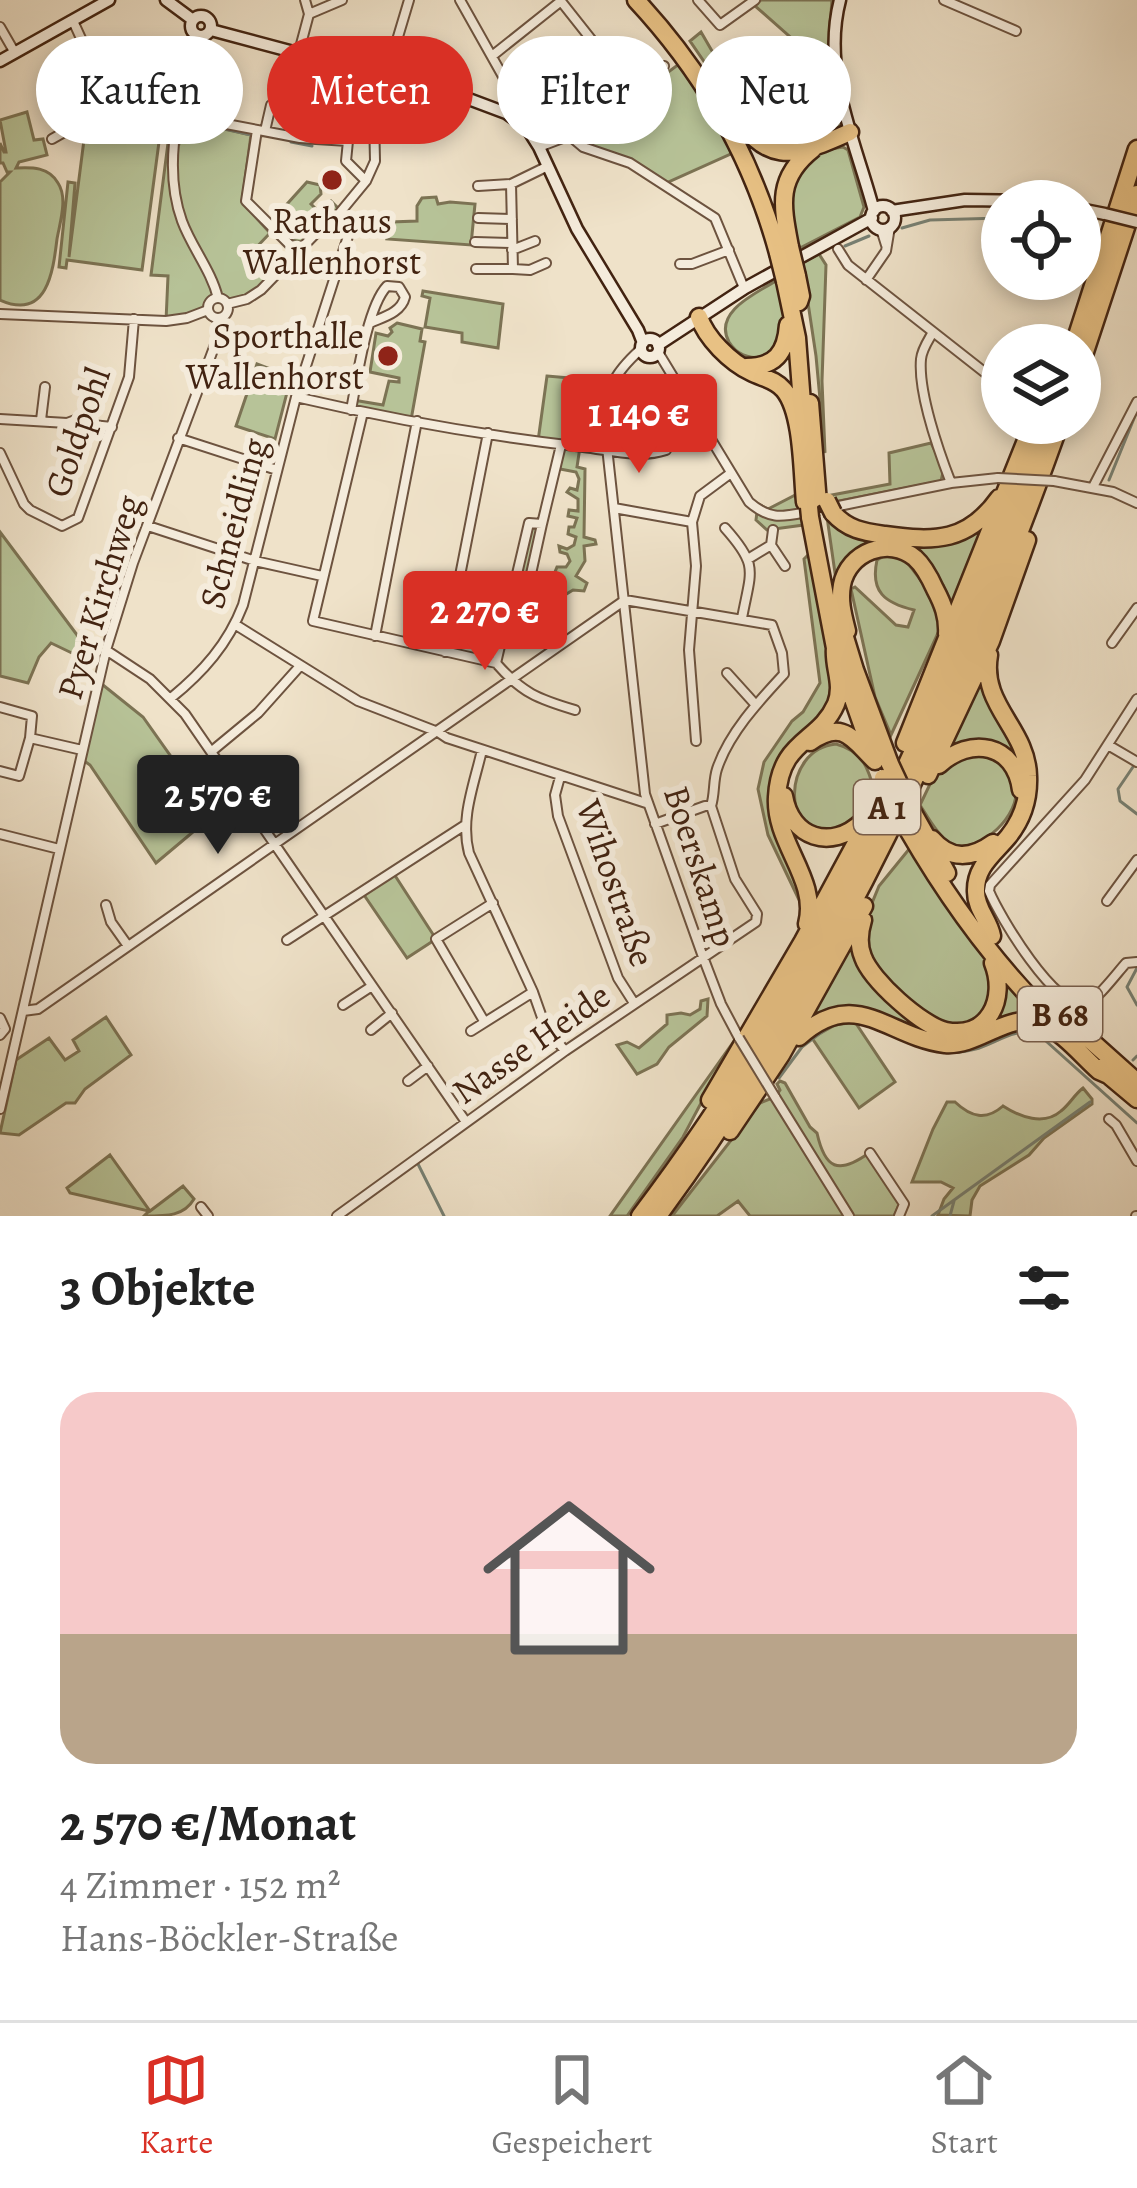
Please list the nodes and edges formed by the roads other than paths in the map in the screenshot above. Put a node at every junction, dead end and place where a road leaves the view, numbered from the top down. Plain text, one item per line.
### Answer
1 (109, 0) edge
2 (166, 0) edge
3 (305, 0) edge
4 (342, 0) edge
5 (409, 0) edge
6 (460, 0) edge
7 (561, 0) edge
8 (641, 0) edge
9 (698, 0) edge
10 (755, 0) edge
11 (840, 0) edge
12 (944, 0) edge
13 (309, 14) junction
14 (73, 20) junction
15 (193, 20) junction
16 (0, 27) edge
17 (211, 30) junction
18 (1016, 31) dead end
19 (196, 35) joint
20 (80, 36) edge
21 (303, 36) edge
22 (398, 36) edge
23 (589, 36) edge
24 (267, 44) edge
25 (15, 53) junction
26 (492, 56) junction
27 (0, 61) edge
28 (696, 61) edge
29 (497, 66) edge
30 (267, 115) edge
31 (243, 127) edge
32 (261, 130) junction
33 (267, 131) edge
34 (852, 135) junction
35 (174, 144) edge
36 (348, 144) edge
37 (374, 144) edge
38 (537, 144) edge
39 (547, 144) edge
40 (579, 144) edge
41 (744, 144) edge
42 (760, 144) edge
43 (820, 146) junction
44 (539, 147) junction
45 (1137, 149) edge
46 (548, 166) junction
47 (366, 181) junction
48 (511, 184) junction
49 (478, 186) dead end
50 (1137, 194) edge
51 (981, 199) edge
52 (1101, 213) edge
53 (338, 215) junction
54 (478, 218) dead end
55 (883, 218) junction
56 (515, 221) junction
57 (1137, 222) edge
58 (535, 241) dead end
59 (475, 242) dead end
60 (839, 242) junction
61 (512, 246) junction
62 (729, 250) junction
63 (784, 250) junction
64 (297, 252) junction
65 (546, 263) dead end
66 (680, 264) dead end
67 (476, 269) dead end
68 (513, 269) junction
69 (866, 280) junction
70 (792, 286) junction
71 (745, 289) junction
72 (223, 301) junction
73 (1087, 306) junction
74 (208, 310) junction
75 (0, 314) edge
76 (701, 316) junction
77 (220, 318) junction
78 (134, 319) junction
79 (370, 322) junction
80 (1073, 324) edge
81 (1081, 324) edge
82 (1094, 324) edge
83 (933, 332) junction
84 (650, 347) junction
85 (742, 367) junction
86 (981, 370) edge
87 (45, 387) dead end
88 (296, 397) junction
89 (1137, 402) edge
90 (351, 410) junction
91 (363, 412) junction
92 (0, 418) edge
93 (41, 420) junction
94 (417, 421) junction
95 (112, 427) junction
96 (488, 433) junction
97 (178, 438) junction
98 (1022, 444) edge
99 (1038, 444) edge
100 (1055, 444) edge
101 (561, 445) junction
102 (608, 450) junction
103 (666, 450) dead end
104 (0, 453) edge
105 (277, 470) junction
106 (731, 473) junction
107 (1007, 475) junction
108 (951, 483) junction
109 (1045, 484) junction
110 (1093, 487) junction
111 (1137, 503) edge
112 (614, 508) junction
113 (816, 508) junction
114 (692, 522) junction
115 (148, 526) junction
116 (725, 528) dead end
117 (773, 530) dead end
118 (771, 545) junction
119 (748, 559) junction
120 (254, 561) junction
121 (784, 566) dead end
122 (322, 575) junction
123 (625, 600) junction
124 (1137, 608) edge
125 (692, 611) junction
126 (742, 618) junction
127 (236, 625) junction
128 (375, 635) junction
129 (991, 640) junction
130 (1112, 643) dead end
131 (945, 647) junction
132 (842, 649) junction
133 (106, 650) junction
134 (445, 652) junction
135 (496, 663) junction
136 (300, 666) junction
137 (727, 673) dead end
138 (512, 681) junction
139 (171, 698) junction
140 (1137, 699) edge
141 (755, 704) junction
142 (0, 707) edge
143 (575, 710) dead end
144 (439, 732) junction
145 (30, 738) junction
146 (697, 741) dead end
147 (1108, 745) junction
148 (82, 750) junction
149 (482, 750) junction
150 (212, 751) junction
151 (1134, 760) edge
152 (883, 768) junction
153 (0, 771) edge
154 (560, 777) junction
155 (923, 784) junction
156 (878, 803) junction
157 (648, 804) junction
158 (711, 806) junction
159 (912, 819) junction
160 (655, 824) junction
161 (465, 825) junction
162 (0, 834) edge
163 (275, 843) junction
164 (59, 849) junction
165 (1135, 866) edge
166 (868, 898) junction
167 (1107, 901) dead end
168 (493, 903) junction
169 (106, 905) dead end
170 (326, 915) junction
171 (287, 940) dead end
172 (803, 941) junction
173 (988, 941) junction
174 (128, 946) junction
175 (703, 957) junction
176 (1136, 961) edge
177 (372, 986) junction
178 (533, 992) junction
179 (634, 1003) junction
180 (343, 1005) dead end
181 (23, 1011) junction
182 (392, 1013) junction
183 (0, 1018) edge
184 (484, 1021) junction
185 (371, 1030) dead end
186 (472, 1031) dead end
187 (0, 1035) edge
188 (565, 1051) junction
189 (781, 1054) junction
190 (6, 1057) edge
191 (428, 1066) junction
192 (1108, 1075) junction
193 (408, 1081) dead end
194 (1137, 1082) edge
195 (1137, 1099) edge
196 (0, 1108) edge
197 (1109, 1119) dead end
198 (466, 1122) junction
199 (870, 1153) dead end
200 (1137, 1161) edge
201 (678, 1165) junction
202 (677, 1189) junction
203 (337, 1216) edge
204 (640, 1216) edge
205 (658, 1216) edge
206 (849, 1216) edge
207 (899, 1216) edge

1 - 14 street
2 - 15 street
3 - 13 street
4 - 13 street
5 - 22 street
6 - 26 street
7 - 23 street
7 - 26 street
8 - 28 highway
8 - 63 highway
9 - 10 street
11 - 34 street
12 - 18 street
13 - 21 street
14 - 20 street
14 - 25 street
15 - 17 street
15 - 19 street
16 - 25 street
17 - 19 street
17 - 24 street
25 - 27 street
26 - 29 street
30 - 32 street
31 - 32 street
32 - 33 street
32 - 64 street
34 - 43 highway
34 - 55 street
35 - 72 street
36 - 47 street
37 - 47 street
38 - 44 street
39 - 44 street
40 - 62 street
41 - 63 highway
42 - 43 highway
43 - 63 highway
44 - 46 street
45 - 73 highway
46 - 48 street
46 - 84 street
47 - 53 street
48 - 49 street
48 - 56 street
50 - 82 highway
51 - 55 street
52 - 57 street, bridge
53 - 64 street
53 - 88 street, Schneidling
54 - 56 street
55 - 60 street
55 - 69 street
56 - 61 street
58 - 61 street
59 - 61 street
60 - 69 street
60 - 71 street
61 - 68 street
62 - 66 street
62 - 71 street
63 - 70 highway, bridge
64 - 72 street
65 - 68 street
67 - 68 street
69 - 83 street
70 - 85 highway
70 - 113 highway, B 68
70 - 113 highway, B 68
71 - 76 street
72 - 74 street
72 - 77 street, Pyer Kirchweg
73 - 80 highway
73 - 81 highway
74 - 77 street
74 - 78 street
75 - 78 street
76 - 84 street
76 - 85 highway
77 - 97 street, Pyer Kirchweg
78 - 95 street, Goldpohl
79 - 79 street
79 - 90 street
83 - 86 street
83 - 108 street
84 - 102 street, Boerskamp
84 - 106 street
85 - 113 highway
87 - 93 street
88 - 90 street
88 - 105 street, Schneidling
89 - 110 street
90 - 91 street
91 - 94 street
91 - 122 street
92 - 93 street
93 - 95 street
94 - 96 street
94 - 128 street
95 - 104 street, Goldpohl
96 - 101 street
96 - 134 street
97 - 105 street
97 - 115 street, Pyer Kirchweg
98 - 107 highway
99 - 201 highway, A 1
100 - 109 highway, A 1
101 - 102 street
101 - 135 street
102 - 103 street
102 - 112 street, Boerskamp
105 - 120 street, Schneidling
106 - 108 street
106 - 114 street
107 - 108 street
107 - 109 street, bridge
107 - 113 highway
107 - 131 highway
109 - 110 street
109 - 129 highway
109 - 202 highway, A 1
110 - 111 street
112 - 114 street
112 - 123 street, Boerskamp
113 - 132 highway, B 68
114 - 125 street
115 - 120 street
115 - 133 street, Pyer Kirchweg
116 - 119 street
117 - 118 street
118 - 119 street
118 - 121 street
119 - 126 street
120 - 122 street
120 - 127 street, Schneidling
122 - 128 street
123 - 125 street
123 - 138 street
123 - 157 street, Boerskamp
124 - 130 street
125 - 126 street
125 - 146 street
126 - 141 street
127 - 136 street
127 - 139 street, Schneidling
128 - 134 street
129 - 155 highway
129 - 173 highway
131 - 132 highway
131 - 156 highway
132 - 152 highway, B 68
132 - 172 highway
133 - 139 street
133 - 148 street, Pyer Kirchweg
134 - 135 street
135 - 138 street
136 - 144 street
136 - 150 street
137 - 141 street
138 - 143 street
138 - 144 street
139 - 150 street
140 - 147 street
141 - 158 street
142 - 145 street
144 - 149 street
144 - 163 street
145 - 148 street
145 - 153 street
147 - 151 street
147 - 176 street
148 - 164 street, Pyer Kirchweg
149 - 154 street
149 - 161 street
150 - 163 street
152 - 156 highway
152 - 159 highway, B 68, bridge
154 - 157 street
154 - 179 street, Wihostraße
155 - 159 highway
155 - 166 highway
156 - 172 highway
157 - 160 street, Boerskamp
158 - 160 street
158 - 175 street, Nasse Heide
159 - 173 highway, B 68
160 - 175 street, Boerskamp
161 - 168 street
161 - 170 street
162 - 164 street
163 - 170 street
163 - 174 street
164 - 181 street, Pyer Kirchweg
165 - 167 street
166 - 173 highway
166 - 189 highway
168 - 178 street
168 - 184 street
169 - 174 street
170 - 171 street
170 - 177 street
172 - 201 highway
173 - 192 highway, B 68
173 - 194 highway, B 68
174 - 181 street
175 - 179 street, Nasse Heide
175 - 206 street, Boerskamp, bridge
177 - 180 street
177 - 182 street
178 - 184 street
178 - 188 street
179 - 188 street, Nasse Heide
181 - 190 street, Pyer Kirchweg
182 - 185 street
182 - 191 street
183 - 187 street
184 - 186 street
188 - 198 street, Nasse Heide
189 - 192 highway
189 - 202 highway
190 - 196 street, Pyer Kirchweg
191 - 193 street
191 - 198 street
192 - 195 highway, B 68
197 - 200 street
198 - 203 street, Nasse Heide
199 - 207 street
201 - 204 highway, A 1
202 - 205 highway, A 1

